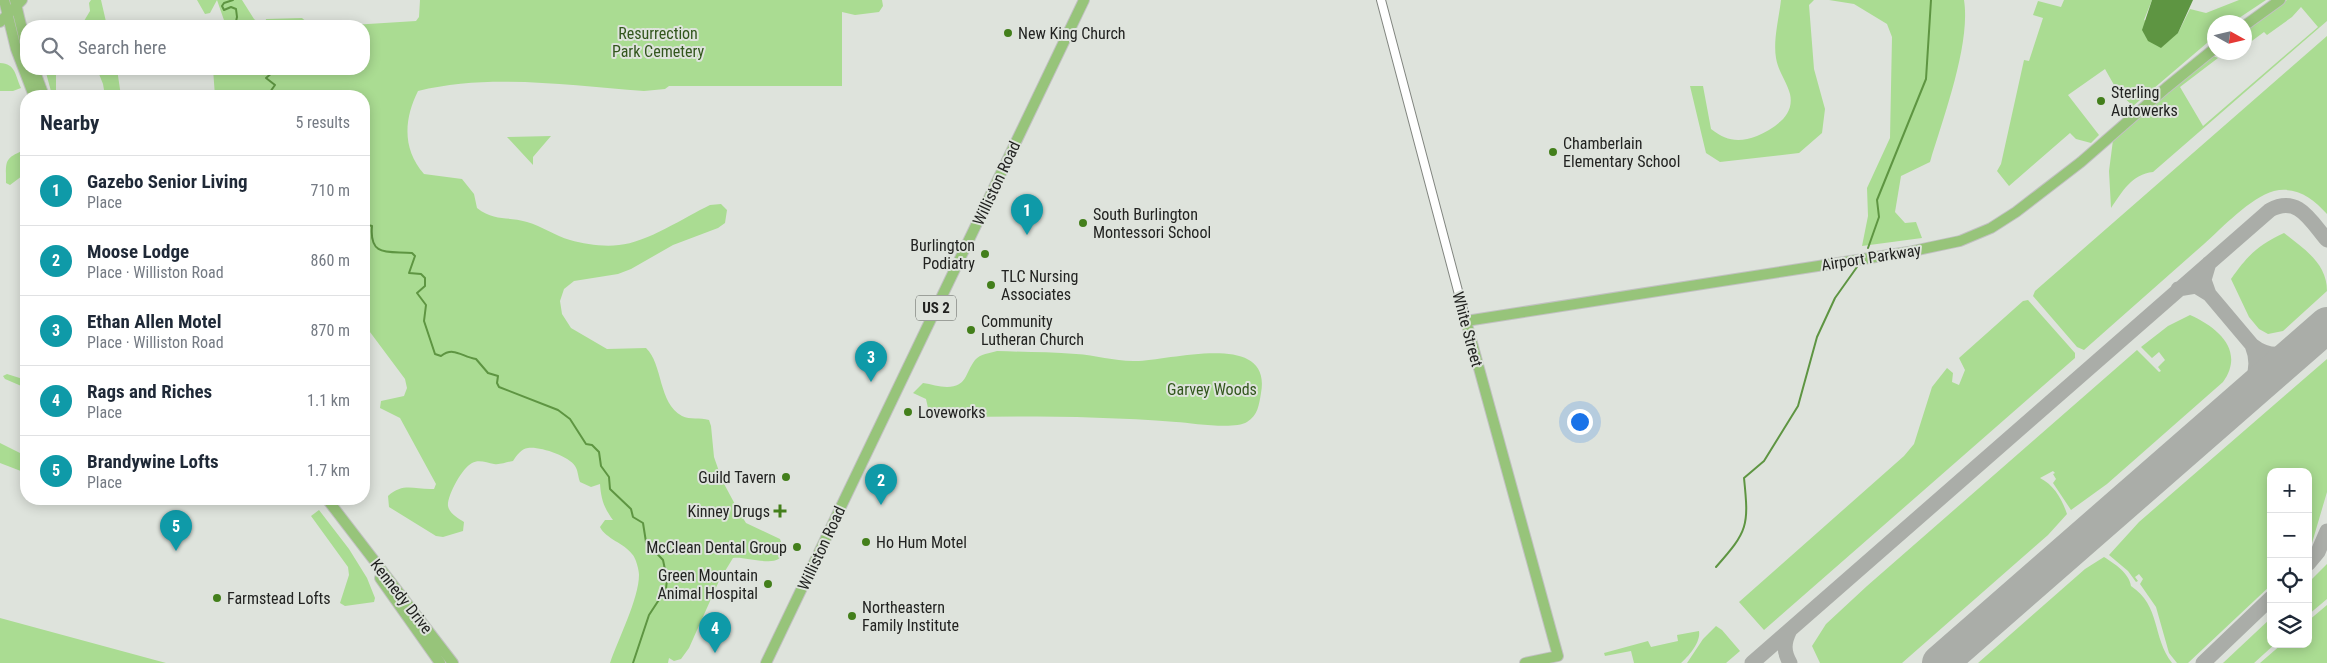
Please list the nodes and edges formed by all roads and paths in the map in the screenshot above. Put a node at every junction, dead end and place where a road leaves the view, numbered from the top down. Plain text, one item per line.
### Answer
1 (4, 0) edge
2 (1084, 0) edge
3 (1381, 0) edge
4 (2280, 0) edge
5 (17, 2) edge
6 (4, 19) edge
7 (21, 20) edge
8 (2252, 20) edge
9 (0, 32) edge
10 (12, 35) junction
11 (2207, 55) edge
12 (20, 57) edge
13 (26, 75) edge
14 (36, 75) edge
15 (32, 90) edge
16 (42, 90) edge
17 (1466, 321) junction
18 (331, 505) edge
19 (350, 530) junction
20 (440, 663) edge
21 (453, 663) edge
22 (766, 663) edge
23 (1525, 663) edge

1 - 6 main road
2 - 22 main road, Williston Road / US 2
3 - 17 street, White Street
4 - 8 main road
5 - 6 main road
5 - 7 main road
6 - 10 main road
9 - 10 main road
10 - 12 main road
11 - 17 main road, Airport Parkway
13 - 15 main road
14 - 16 main road
17 - 23 main road, White Street
18 - 19 main road, Kennedy Drive
19 - 20 main road, Kennedy Drive
19 - 21 main road, Kennedy Drive

